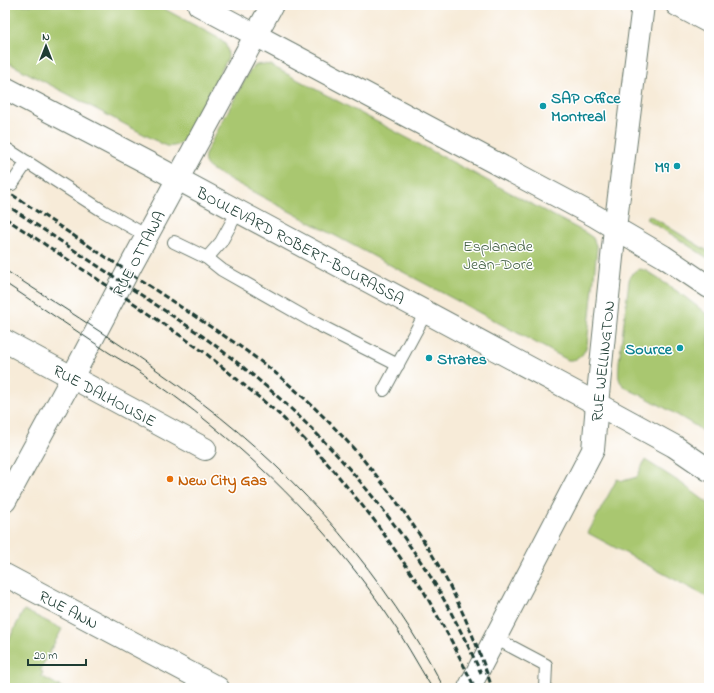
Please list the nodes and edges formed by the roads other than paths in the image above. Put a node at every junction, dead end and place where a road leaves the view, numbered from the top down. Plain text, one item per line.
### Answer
1 (199, 5) edge
2 (272, 5) edge
3 (643, 5) edge
4 (677, 5) edge
5 (709, 22) edge
6 (256, 35) junction
7 (5, 88) edge
8 (5, 148) edge
9 (27, 162) junction
10 (178, 179) junction
11 (12, 184) dead end
12 (238, 211) junction
13 (615, 228) junction
14 (147, 236) junction
15 (174, 242) dead end
16 (207, 258) junction
17 (709, 287) edge
18 (426, 312) junction
19 (5, 341) edge
20 (398, 365) junction
21 (72, 377) junction
22 (384, 390) dead end
23 (597, 404) junction
24 (205, 449) dead end
25 (709, 470) edge
26 (5, 501) edge
27 (5, 575) edge
28 (495, 638) junction
29 (218, 688) edge
30 (469, 688) edge
31 (544, 688) edge

1 - 6 main road
2 - 6 main road, RUE OTTAWA
3 - 13 main road, RUE WELLINGTON
4 - 5 main road
6 - 10 main road, RUE OTTAWA
6 - 13 main road
7 - 10 main road, BOULEVARD ROBERT-BOURASSA
8 - 9 lane
9 - 11 lane
9 - 14 lane
10 - 12 main road, BOULEVARD ROBERT-BOURASSA
10 - 14 main road, RUE OTTAWA
12 - 16 lane
12 - 18 main road, BOULEVARD ROBERT-BOURASSA
13 - 17 main road
13 - 23 main road, RUE WELLINGTON
14 - 21 main road, RUE OTTAWA
15 - 16 lane
16 - 20 lane
18 - 20 lane
18 - 23 main road, BOULEVARD ROBERT-BOURASSA
19 - 21 main road, RUE DALHOUSIE
20 - 22 lane
21 - 24 main road, RUE DALHOUSIE
21 - 26 main road, RUE OTTAWA
23 - 25 main road, BOULEVARD ROBERT-BOURASSA
23 - 28 main road, RUE WELLINGTON
27 - 29 main road, RUE ANN
28 - 30 main road, RUE WELLINGTON
28 - 31 lane

